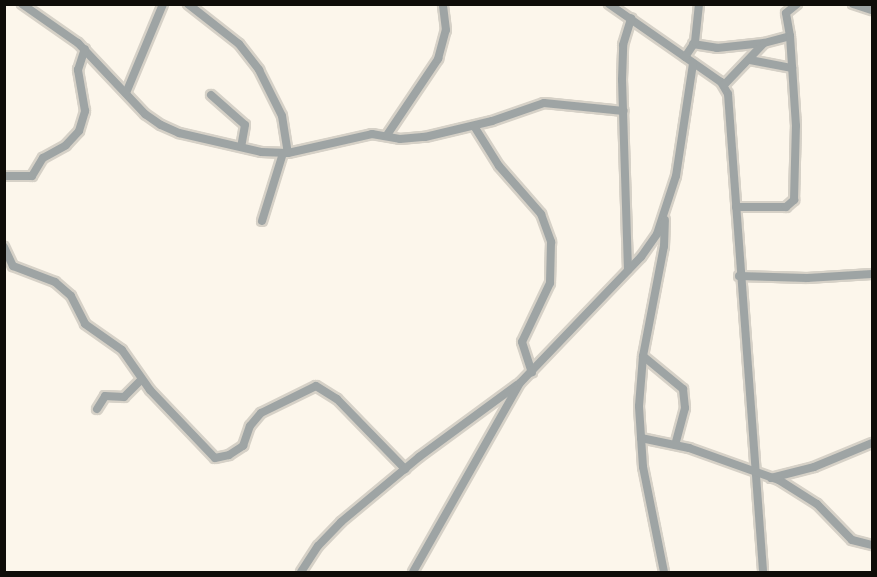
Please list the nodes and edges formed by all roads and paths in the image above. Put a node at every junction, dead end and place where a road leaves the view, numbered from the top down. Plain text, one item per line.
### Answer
1 (22, 4) edge
2 (163, 4) edge
3 (188, 4) edge
4 (443, 4) edge
5 (609, 4) edge
6 (699, 4) edge
7 (797, 4) edge
8 (853, 4) edge
9 (785, 9) edge
10 (873, 10) edge
11 (631, 18) junction
12 (790, 36) junction
13 (764, 43) junction
14 (693, 44) junction
15 (85, 49) junction
16 (685, 57) junction
17 (750, 60) junction
18 (693, 63) junction
19 (792, 68) junction
20 (724, 84) junction
21 (126, 93) junction
22 (212, 95) dead end
23 (624, 111) junction
24 (474, 126) junction
25 (387, 135) junction
26 (241, 147) junction
27 (286, 153) junction
28 (4, 176) edge
29 (736, 207) junction
30 (664, 216) junction
31 (262, 221) dead end
32 (4, 247) edge
33 (6, 260) edge
34 (628, 270) junction
35 (873, 274) edge
36 (739, 276) junction
37 (643, 356) junction
38 (532, 372) junction
39 (141, 380) junction
40 (520, 383) junction
41 (97, 409) dead end
42 (641, 438) junction
43 (873, 443) edge
44 (675, 445) junction
45 (405, 469) junction
46 (754, 470) junction
47 (771, 478) junction
48 (873, 545) edge
49 (301, 573) edge
50 (413, 573) edge
51 (664, 573) edge
52 (763, 573) edge

1 - 15 street
2 - 21 street
3 - 27 street
4 - 25 street
5 - 11 street
6 - 14 street
7 - 9 street
8 - 10 street
9 - 12 street
11 - 16 street
11 - 23 street
12 - 13 street
12 - 19 street
13 - 14 street
13 - 17 street
14 - 16 street
15 - 21 street
15 - 28 street
16 - 18 street
17 - 19 street
17 - 20 street
18 - 20 street
18 - 30 street
19 - 29 street
20 - 29 street
21 - 26 street
22 - 26 street
23 - 24 street
23 - 34 street
24 - 25 street
24 - 38 street
25 - 27 street
26 - 27 street
27 - 31 street
29 - 36 street
30 - 34 street
30 - 37 street
32 - 33 street
33 - 39 street
34 - 38 street
35 - 36 street
36 - 46 street
37 - 42 street
37 - 44 street
38 - 40 street
39 - 41 street
39 - 45 street
40 - 45 street
40 - 50 street
42 - 44 street
42 - 51 street
43 - 47 street
44 - 46 street
45 - 49 street
46 - 47 street
46 - 52 street
47 - 48 street

